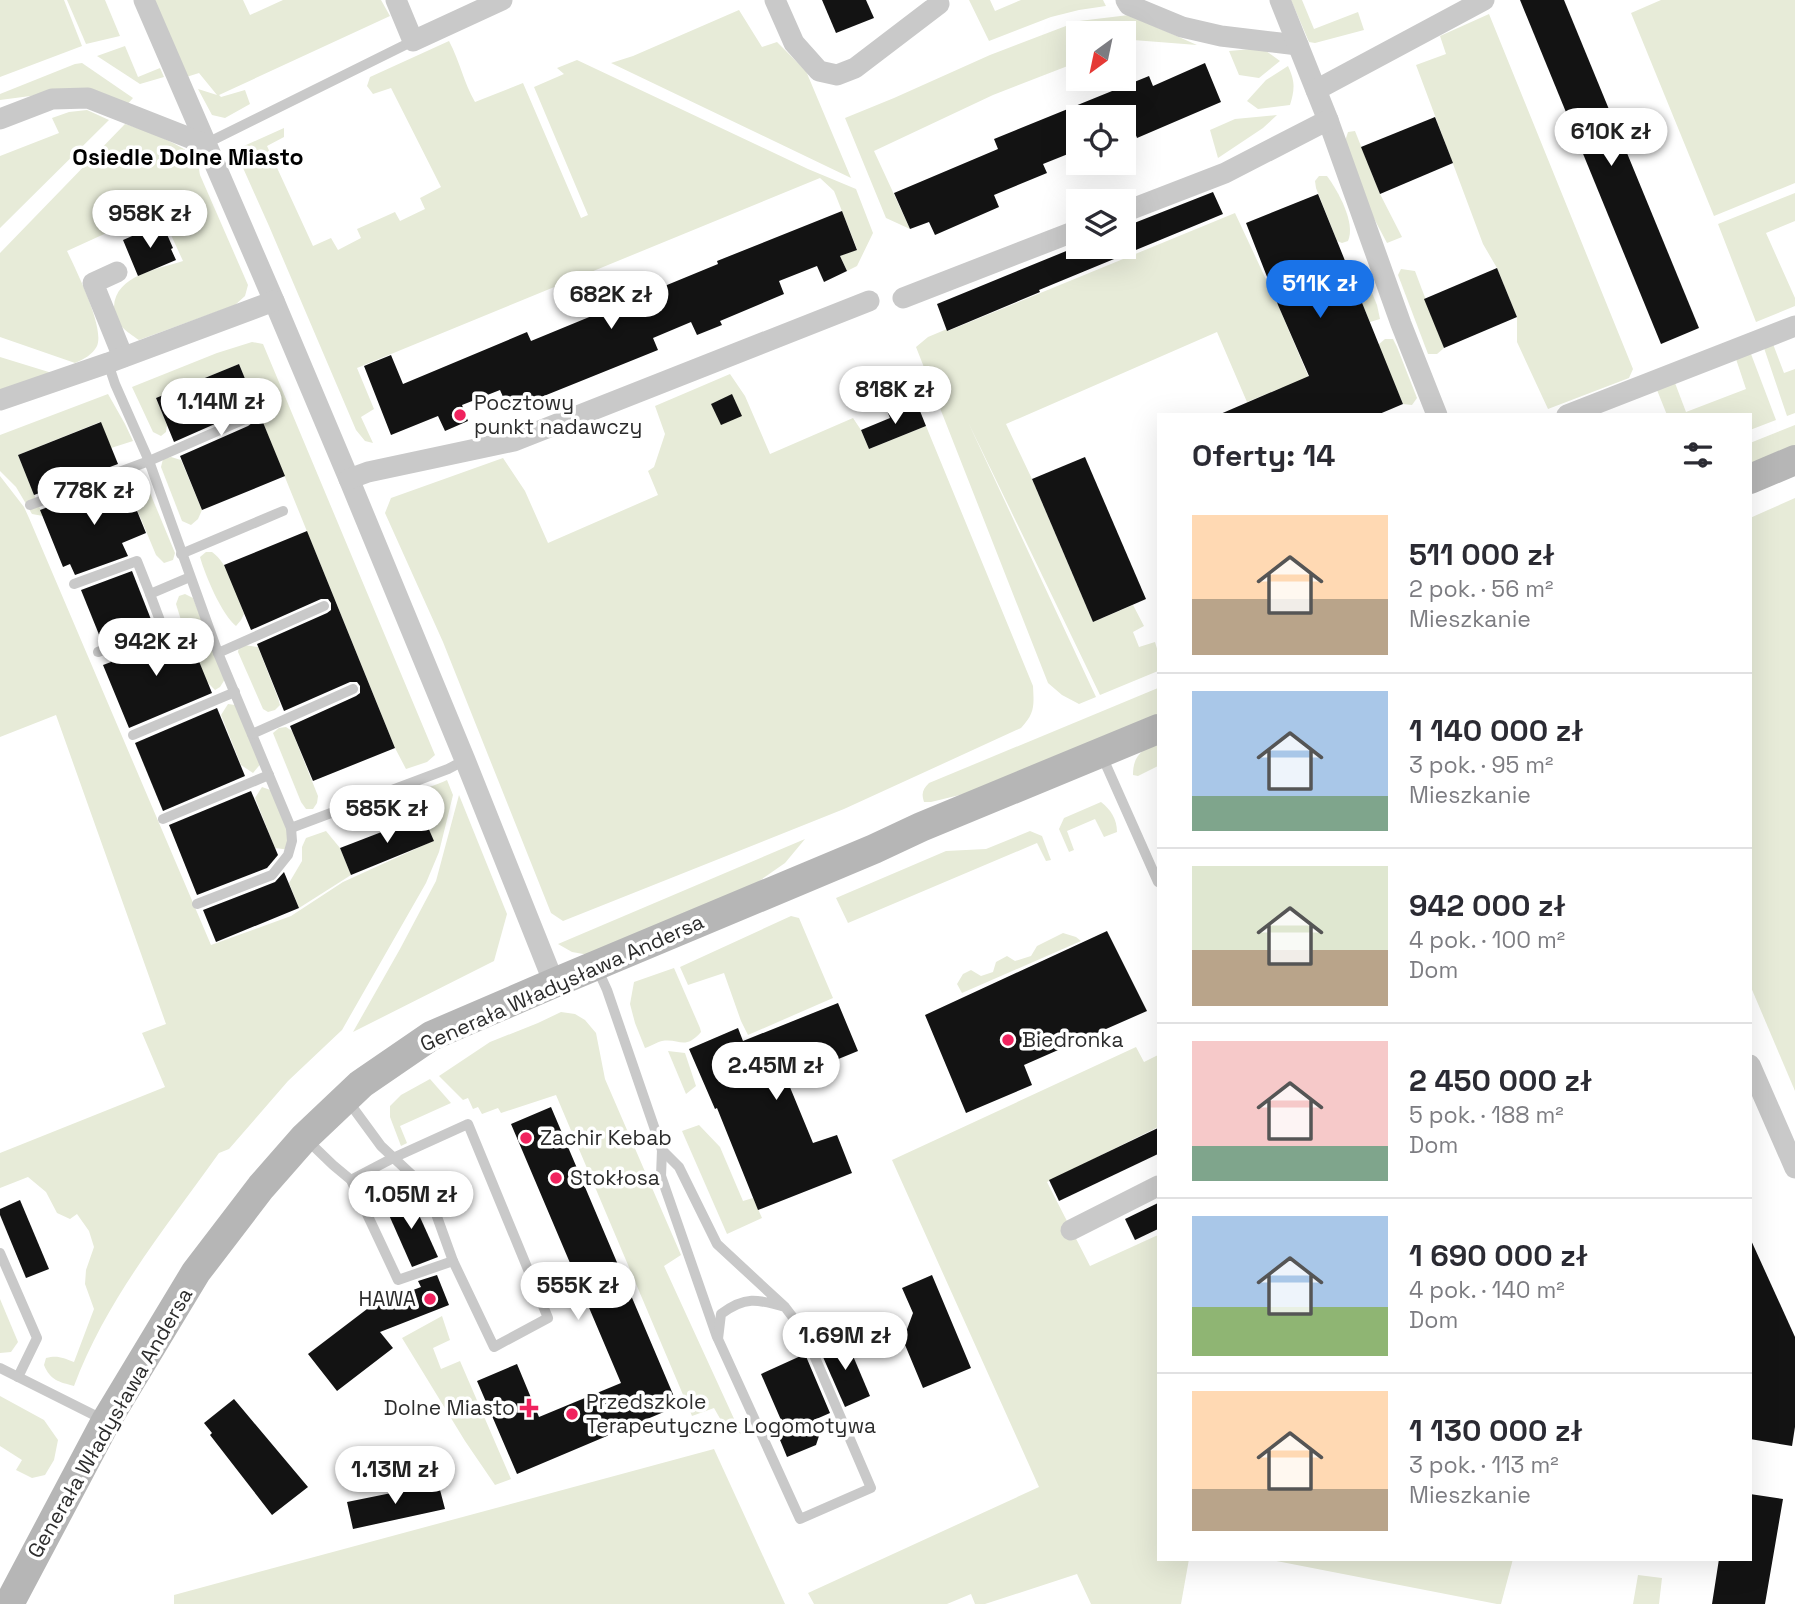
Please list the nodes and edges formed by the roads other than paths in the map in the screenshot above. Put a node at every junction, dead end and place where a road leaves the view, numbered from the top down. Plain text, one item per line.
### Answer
1 (144, 0) edge
2 (396, 0) edge
3 (502, 0) edge
4 (775, 0) edge
5 (937, 0) edge
6 (1126, 0) edge
7 (1280, 0) edge
8 (1484, 0) edge
9 (413, 41) junction
10 (1298, 45) junction
11 (1316, 90) junction
12 (0, 119) edge
13 (1328, 120) junction
14 (205, 144) junction
15 (1136, 207) edge
16 (1066, 235) edge
17 (117, 272) dead end
18 (904, 298) dead end
19 (274, 301) junction
20 (869, 301) dead end
21 (1795, 326) edge
22 (116, 360) junction
23 (0, 400) edge
24 (1436, 413) edge
25 (1572, 413) edge
26 (245, 419) dead end
27 (1795, 460) edge
28 (149, 461) junction
29 (1752, 478) edge
30 (349, 479) junction
31 (30, 505) dead end
32 (282, 511) dead end
33 (181, 554) junction
34 (190, 577) junction
35 (75, 584) dead end
36 (150, 594) junction
37 (324, 606) dead end
38 (98, 652) dead end
39 (218, 653) junction
40 (353, 689) dead end
41 (235, 692) junction
42 (1157, 729) edge
43 (252, 734) junction
44 (133, 735) dead end
45 (1101, 753) junction
46 (465, 760) junction
47 (269, 775) junction
48 (163, 819) dead end
49 (291, 828) junction
50 (1157, 880) edge
51 (197, 904) dead end
52 (596, 966) junction
53 (554, 983) junction
54 (1752, 1070) edge
55 (346, 1097) junction
56 (304, 1138) junction
57 (662, 1150) junction
58 (393, 1158) junction
59 (1795, 1168) edge
60 (351, 1180) junction
61 (1157, 1187) edge
62 (1071, 1230) dead end
63 (0, 1253) edge
64 (453, 1261) junction
65 (785, 1307) junction
66 (718, 1339) junction
67 (0, 1368) edge
68 (18, 1377) junction
69 (106, 1422) junction
70 (9, 1604) edge

1 - 14 street
2 - 9 street
3 - 9 street
4 - 5 street
6 - 10 street
7 - 10 street
8 - 11 street
9 - 14 lane
10 - 11 street
11 - 13 street
12 - 14 street
13 - 15 street
13 - 24 street
14 - 19 street
16 - 18 street
17 - 22 street
19 - 22 street
19 - 30 street
20 - 30 street
21 - 25 street
22 - 23 street
22 - 28 lane
26 - 28 lane
27 - 29 main road
28 - 31 lane
28 - 33 lane
30 - 46 street
32 - 33 lane
33 - 34 lane
34 - 36 lane
34 - 39 lane
35 - 36 lane
36 - 38 lane
37 - 39 lane
39 - 41 lane
40 - 43 lane
41 - 43 lane
41 - 44 lane
42 - 45 main road, Generała Władysława Andersa
43 - 47 lane
45 - 50 lane
45 - 52 main road, Generała Władysława Andersa
46 - 49 lane
46 - 53 street
47 - 48 lane
47 - 49 lane
49 - 51 lane
52 - 53 main road, Generała Władysława Andersa
52 - 57 lane
53 - 55 main road, Generała Władysława Andersa
54 - 59 street
55 - 56 main road, Generała Władysława Andersa
55 - 58 lane
56 - 60 lane
56 - 69 main road, Generała Władysława Andersa
57 - 65 lane
57 - 66 lane
58 - 60 lane
58 - 64 lane
58 - 64 lane
60 - 64 lane
61 - 62 street
63 - 68 lane
65 - 66 lane
65 - 66 lane
67 - 68 lane
68 - 69 lane
69 - 70 main road, Generała Władysława Andersa

